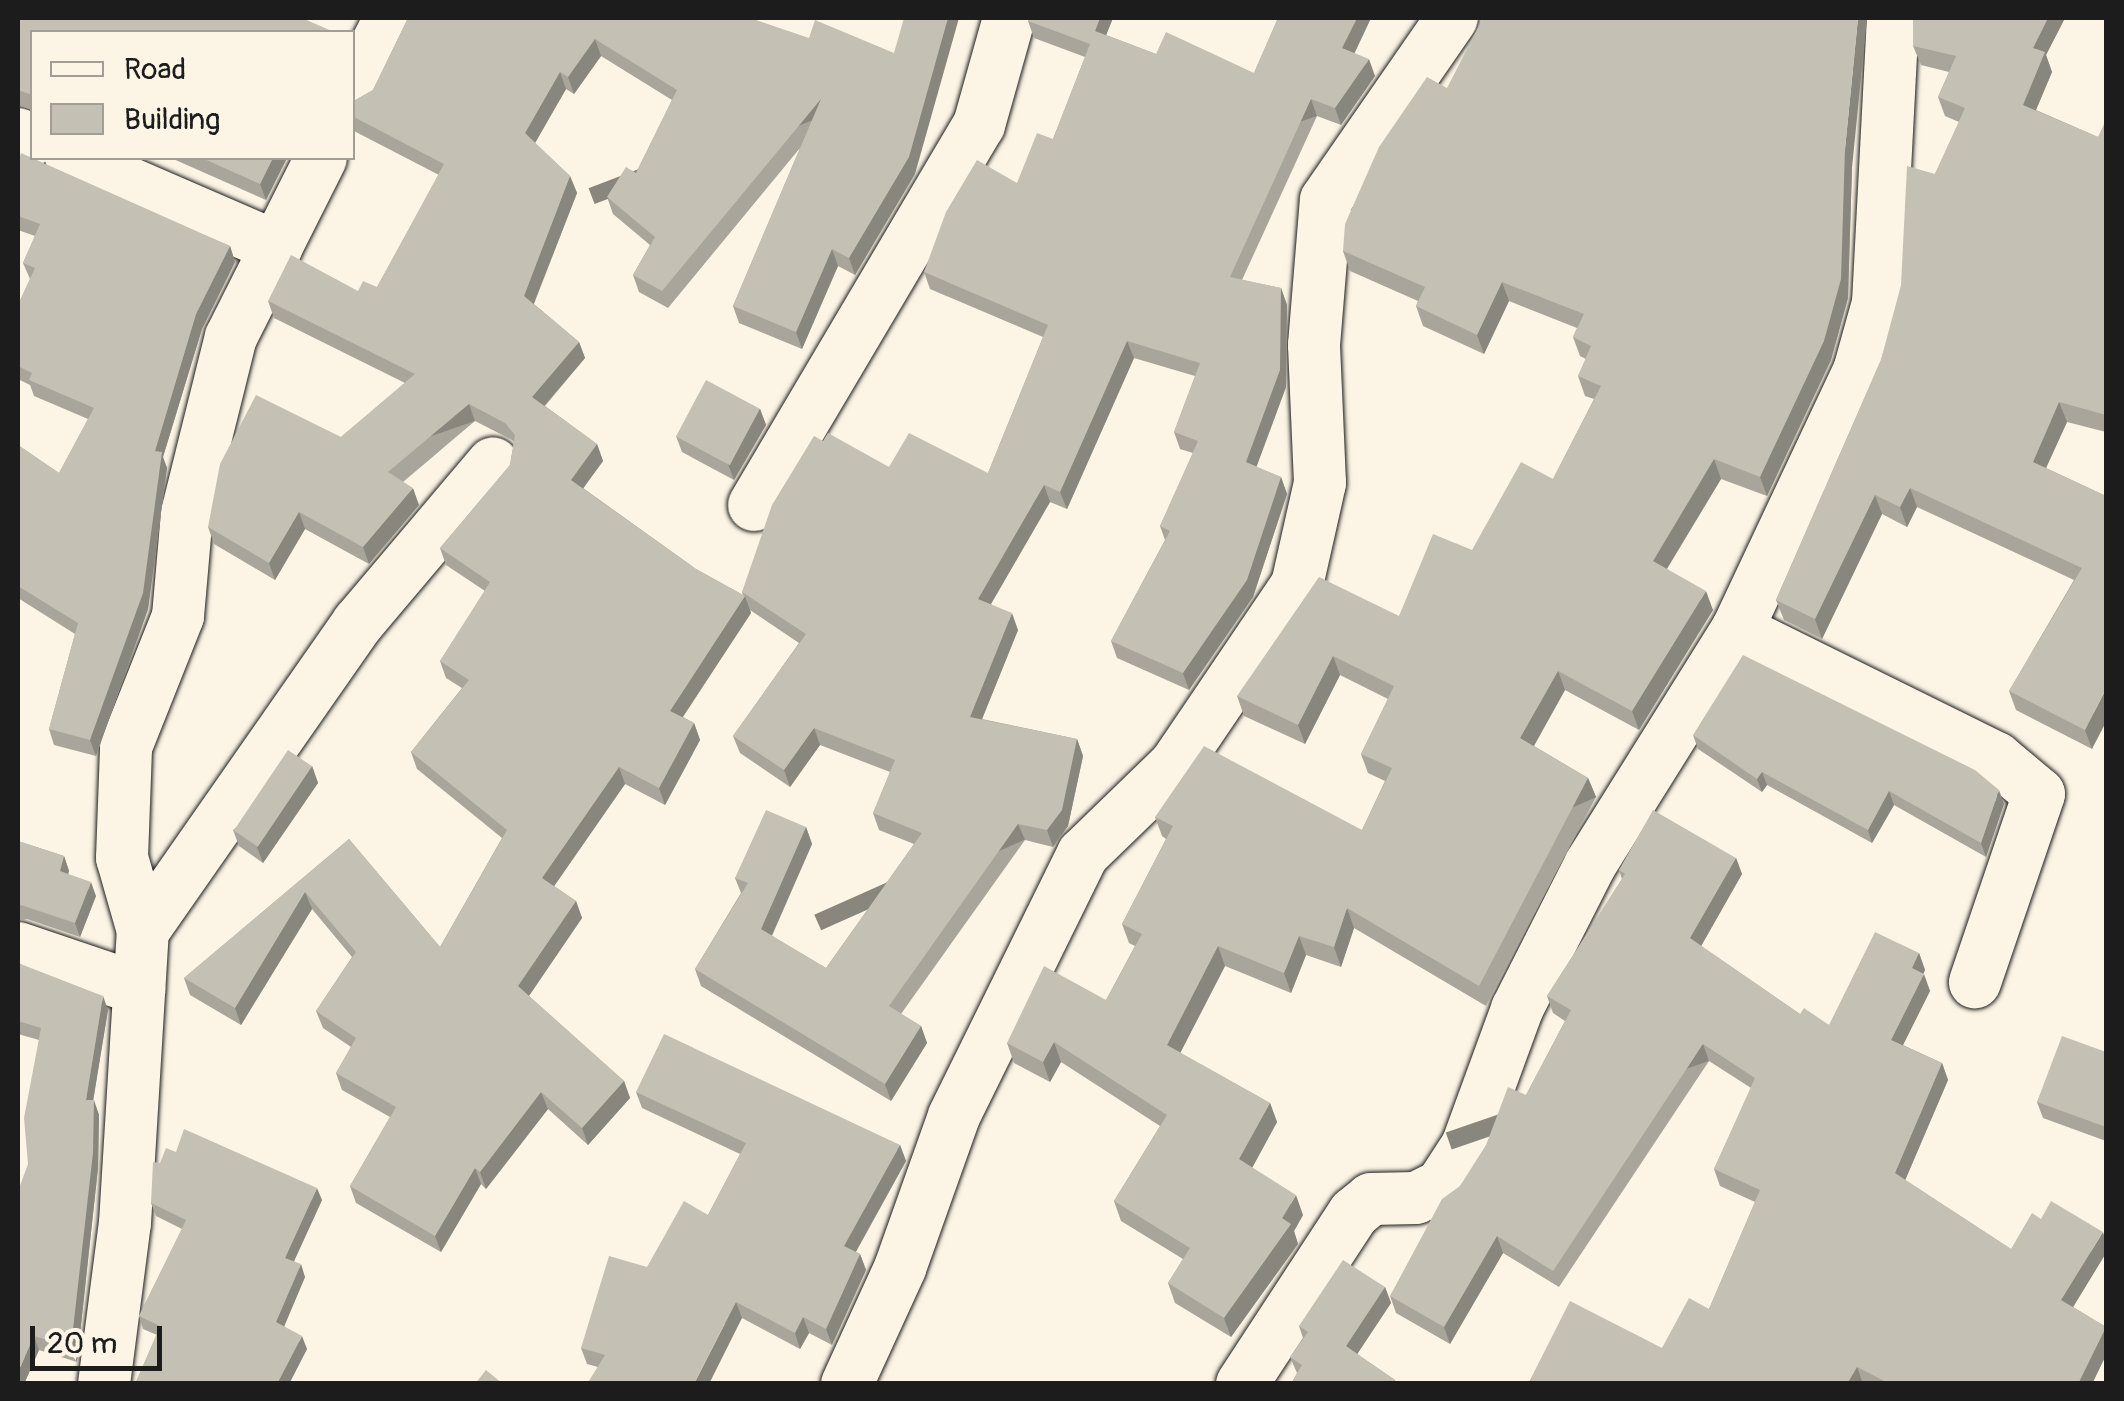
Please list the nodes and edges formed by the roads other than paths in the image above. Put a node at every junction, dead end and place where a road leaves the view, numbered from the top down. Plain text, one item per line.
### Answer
1 (390, 18) edge
2 (1009, 18) edge
3 (1452, 18) edge
4 (1893, 18) edge
5 (355, 87) edge
6 (76, 160) edge
7 (320, 160) edge
8 (277, 247) junction
9 (493, 463) dead end
10 (754, 505) dead end
11 (1736, 630) junction
12 (143, 931) junction
13 (18, 948) edge
14 (1975, 982) dead end
15 (139, 989) junction
16 (104, 1384) edge
17 (846, 1384) edge
18 (1242, 1384) edge

1 - 5 street
2 - 10 street
3 - 17 street
4 - 11 street
6 - 8 street
7 - 8 street
8 - 12 street
9 - 12 street
11 - 14 street
11 - 18 street
12 - 15 street
13 - 15 street
15 - 16 street

